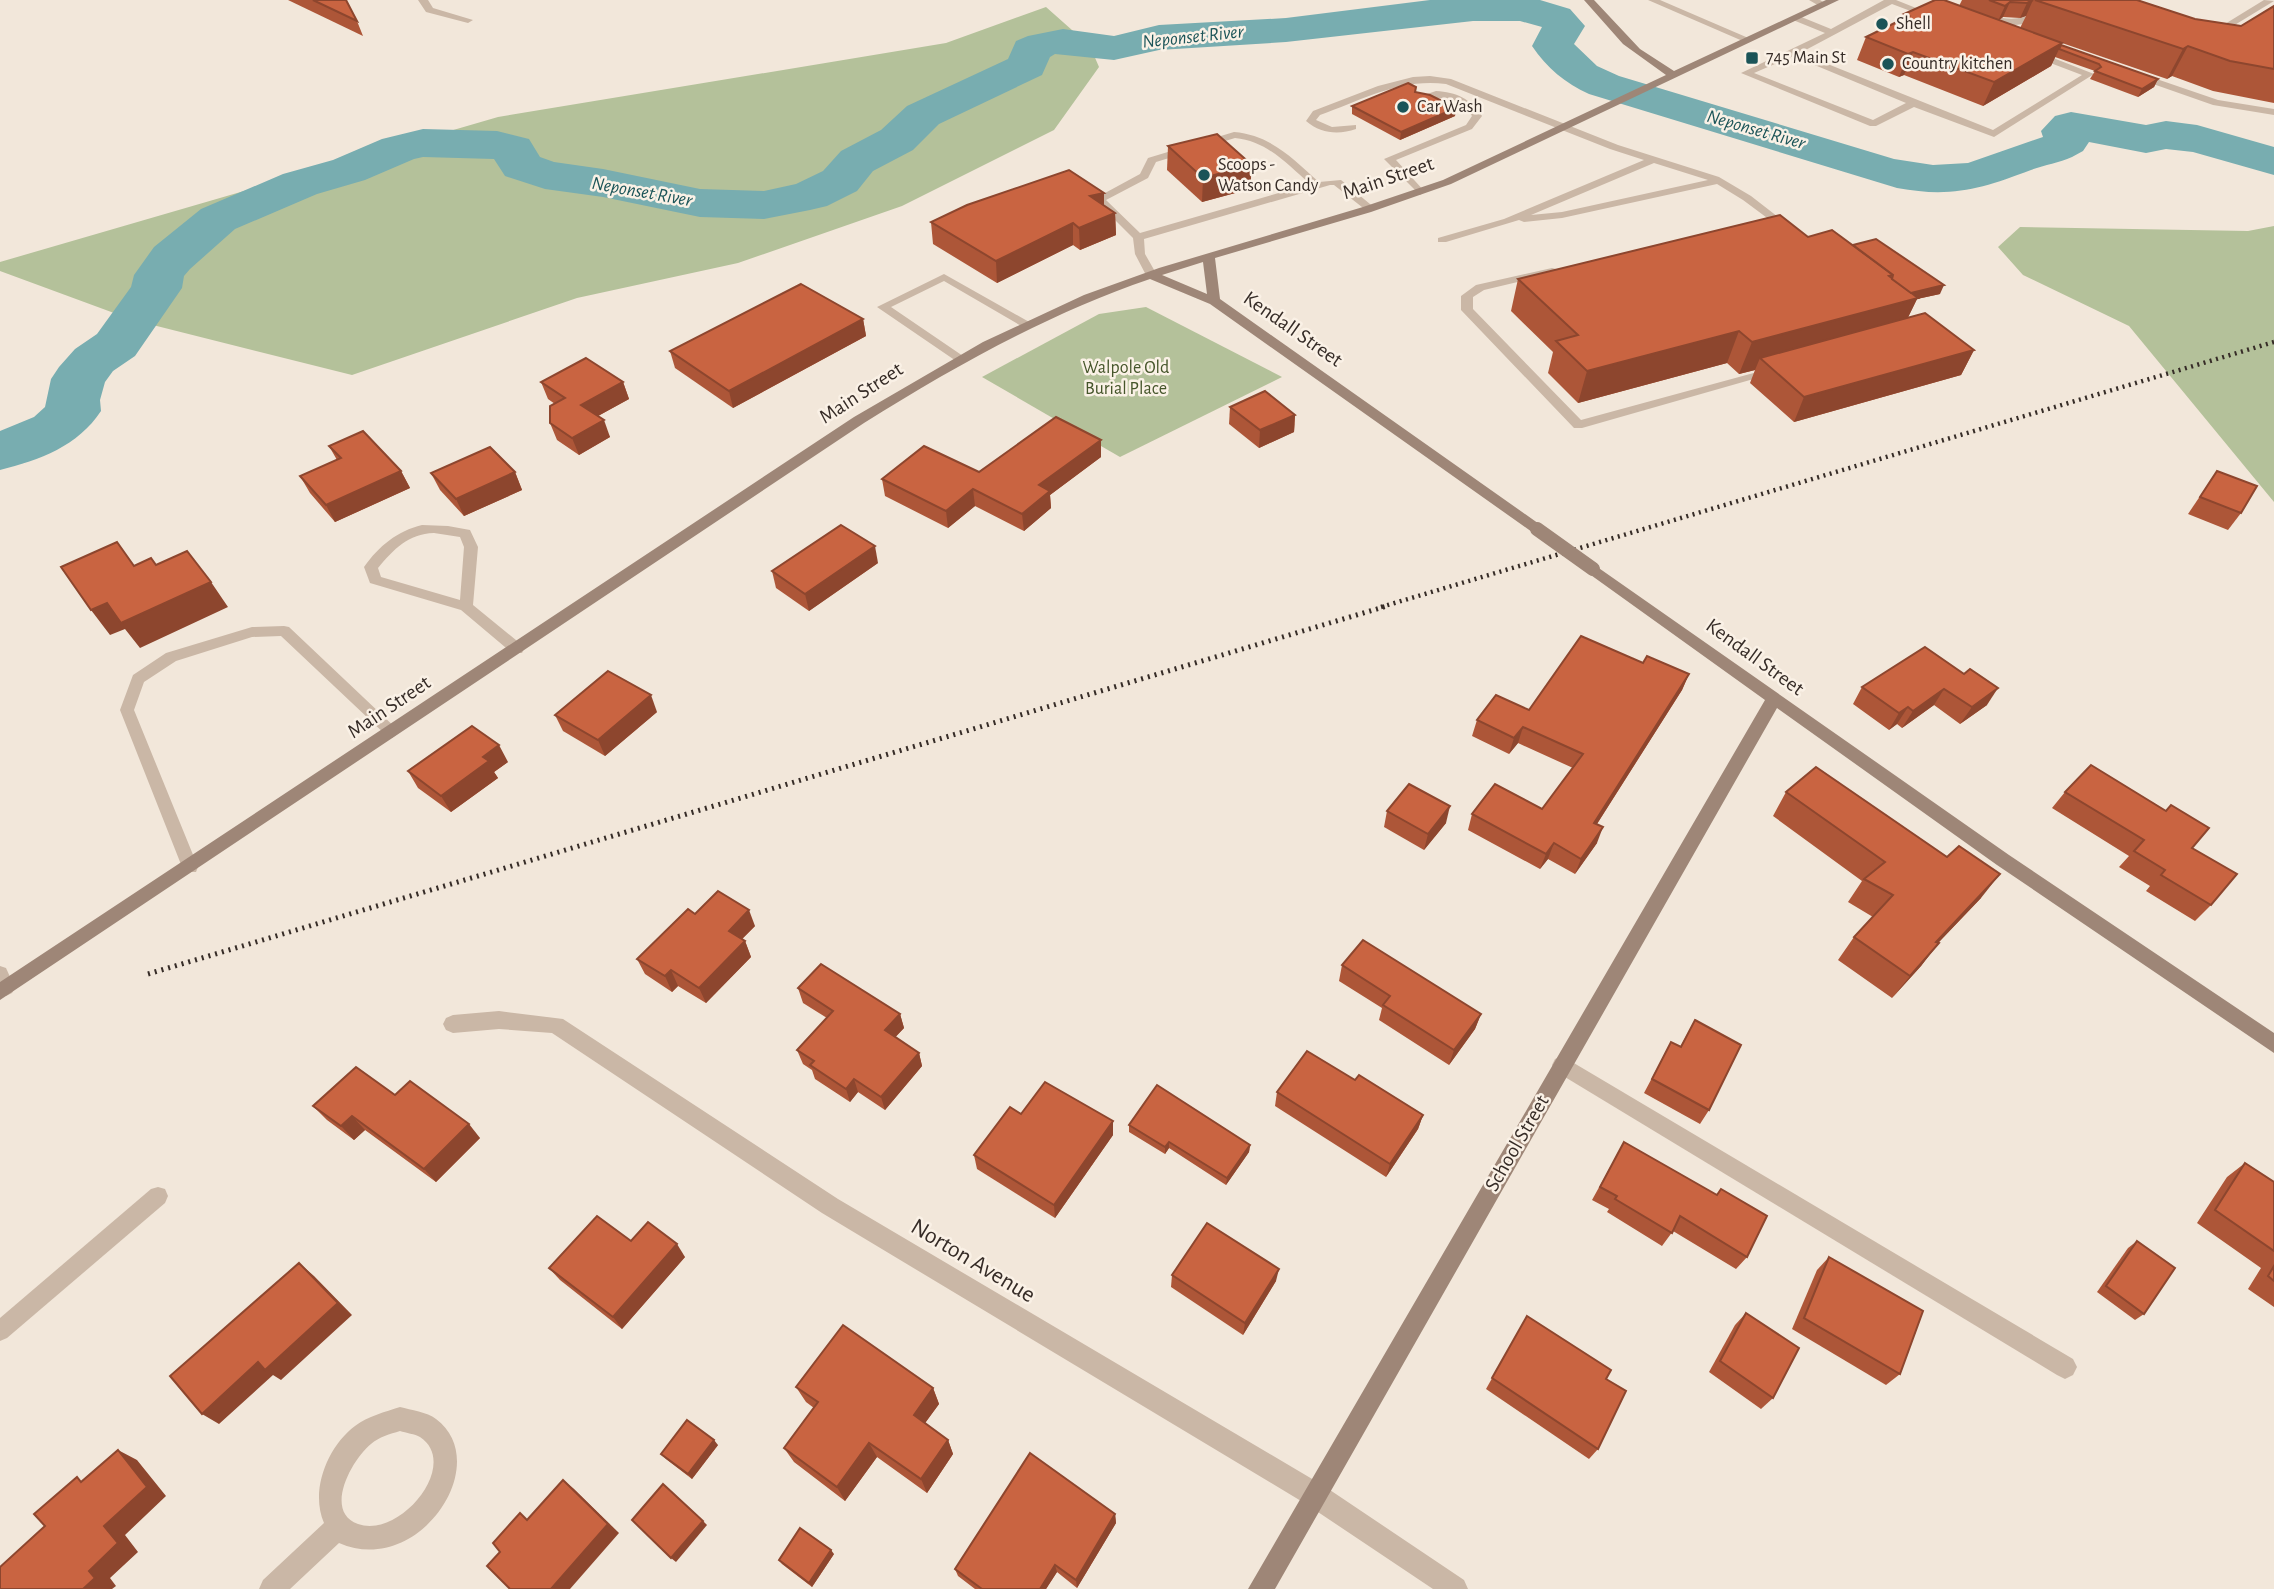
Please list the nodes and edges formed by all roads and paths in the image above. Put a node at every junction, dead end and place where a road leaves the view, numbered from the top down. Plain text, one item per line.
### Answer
1 (423, 0) edge
2 (1590, 0) edge
3 (1652, 0) edge
4 (2068, 0) edge
5 (2270, 0) edge
6 (1890, 1) edge
7 (1823, 2) edge
8 (1796, 18) junction
9 (1941, 19) edge
10 (467, 20) dead end
11 (1832, 32) junction
12 (2014, 32) edge
13 (1748, 40) junction
14 (2200, 42) edge
15 (2027, 51) edge
16 (1793, 53) junction
17 (2128, 72) edge
18 (1673, 75) junction
19 (1420, 98) edge
20 (1914, 103) junction
21 (2274, 112) edge
22 (1353, 127) dead end
23 (1565, 127) junction
24 (1655, 159) junction
25 (1719, 181) junction
26 (1317, 185) junction
27 (1420, 192) junction
28 (1371, 209) junction
29 (1776, 219) junction
30 (1508, 221) junction
31 (1763, 222) edge
32 (1797, 235) edge
33 (1138, 237) junction
34 (1442, 240) dead end
35 (1209, 257) junction
36 (1560, 269) edge
37 (1152, 275) junction
38 (1214, 301) junction
39 (1027, 325) junction
40 (959, 359) junction
41 (1789, 367) edge
42 (466, 607) junction
43 (517, 649) junction
44 (1774, 699) junction
45 (392, 732) junction
46 (190, 867) junction
47 (2, 984) edge
48 (453, 1024) dead end
49 (2274, 1044) edge
50 (1562, 1065) junction
51 (158, 1196) dead end
52 (0, 1331) edge
53 (2065, 1367) dead end
54 (1315, 1495) junction
55 (339, 1526) junction
56 (272, 1589) edge
57 (1261, 1589) edge
58 (1455, 1589) edge

1 - 10 street
2 - 18 main road
3 - 13 lane
4 - 12 lane
5 - 14 lane
6 - 9 lane
6 - 11 lane
7 - 8 main road, Main Street
8 - 11 lane
8 - 13 main road, Main Street
11 - 16 lane
13 - 18 main road, Main Street
15 - 20 lane
16 - 20 lane
16 - 20 lane
17 - 21 lane
18 - 23 main road, Main Street
19 - 27 lane
22 - 23 lane
23 - 24 lane
23 - 27 main road, Main Street
24 - 25 lane
24 - 30 lane
25 - 29 lane
25 - 30 lane
26 - 28 lane
26 - 33 lane
26 - 33 lane
27 - 28 main road, Main Street
28 - 35 main road, Main Street
29 - 31 lane
29 - 32 lane
30 - 34 lane
33 - 37 lane
35 - 37 main road, Main Street
35 - 38 main road
36 - 41 lane
37 - 38 main road, Kendall Street
37 - 39 main road, Main Street
38 - 44 main road, Kendall Street, bridge
39 - 40 main road, Main Street
39 - 40 lane
40 - 43 main road, Main Street
42 - 42 lane
42 - 43 lane
43 - 45 main road, Main Street
44 - 49 main road, Kendall Street
44 - 50 main road, School Street
45 - 46 main road, Main Street
45 - 46 lane
46 - 47 main road, Main Street
48 - 54 street, Norton Avenue
50 - 53 street
50 - 54 main road, School Street
51 - 52 lane
54 - 57 main road, School Street
54 - 58 street, Norton Avenue
55 - 55 street
55 - 56 street

